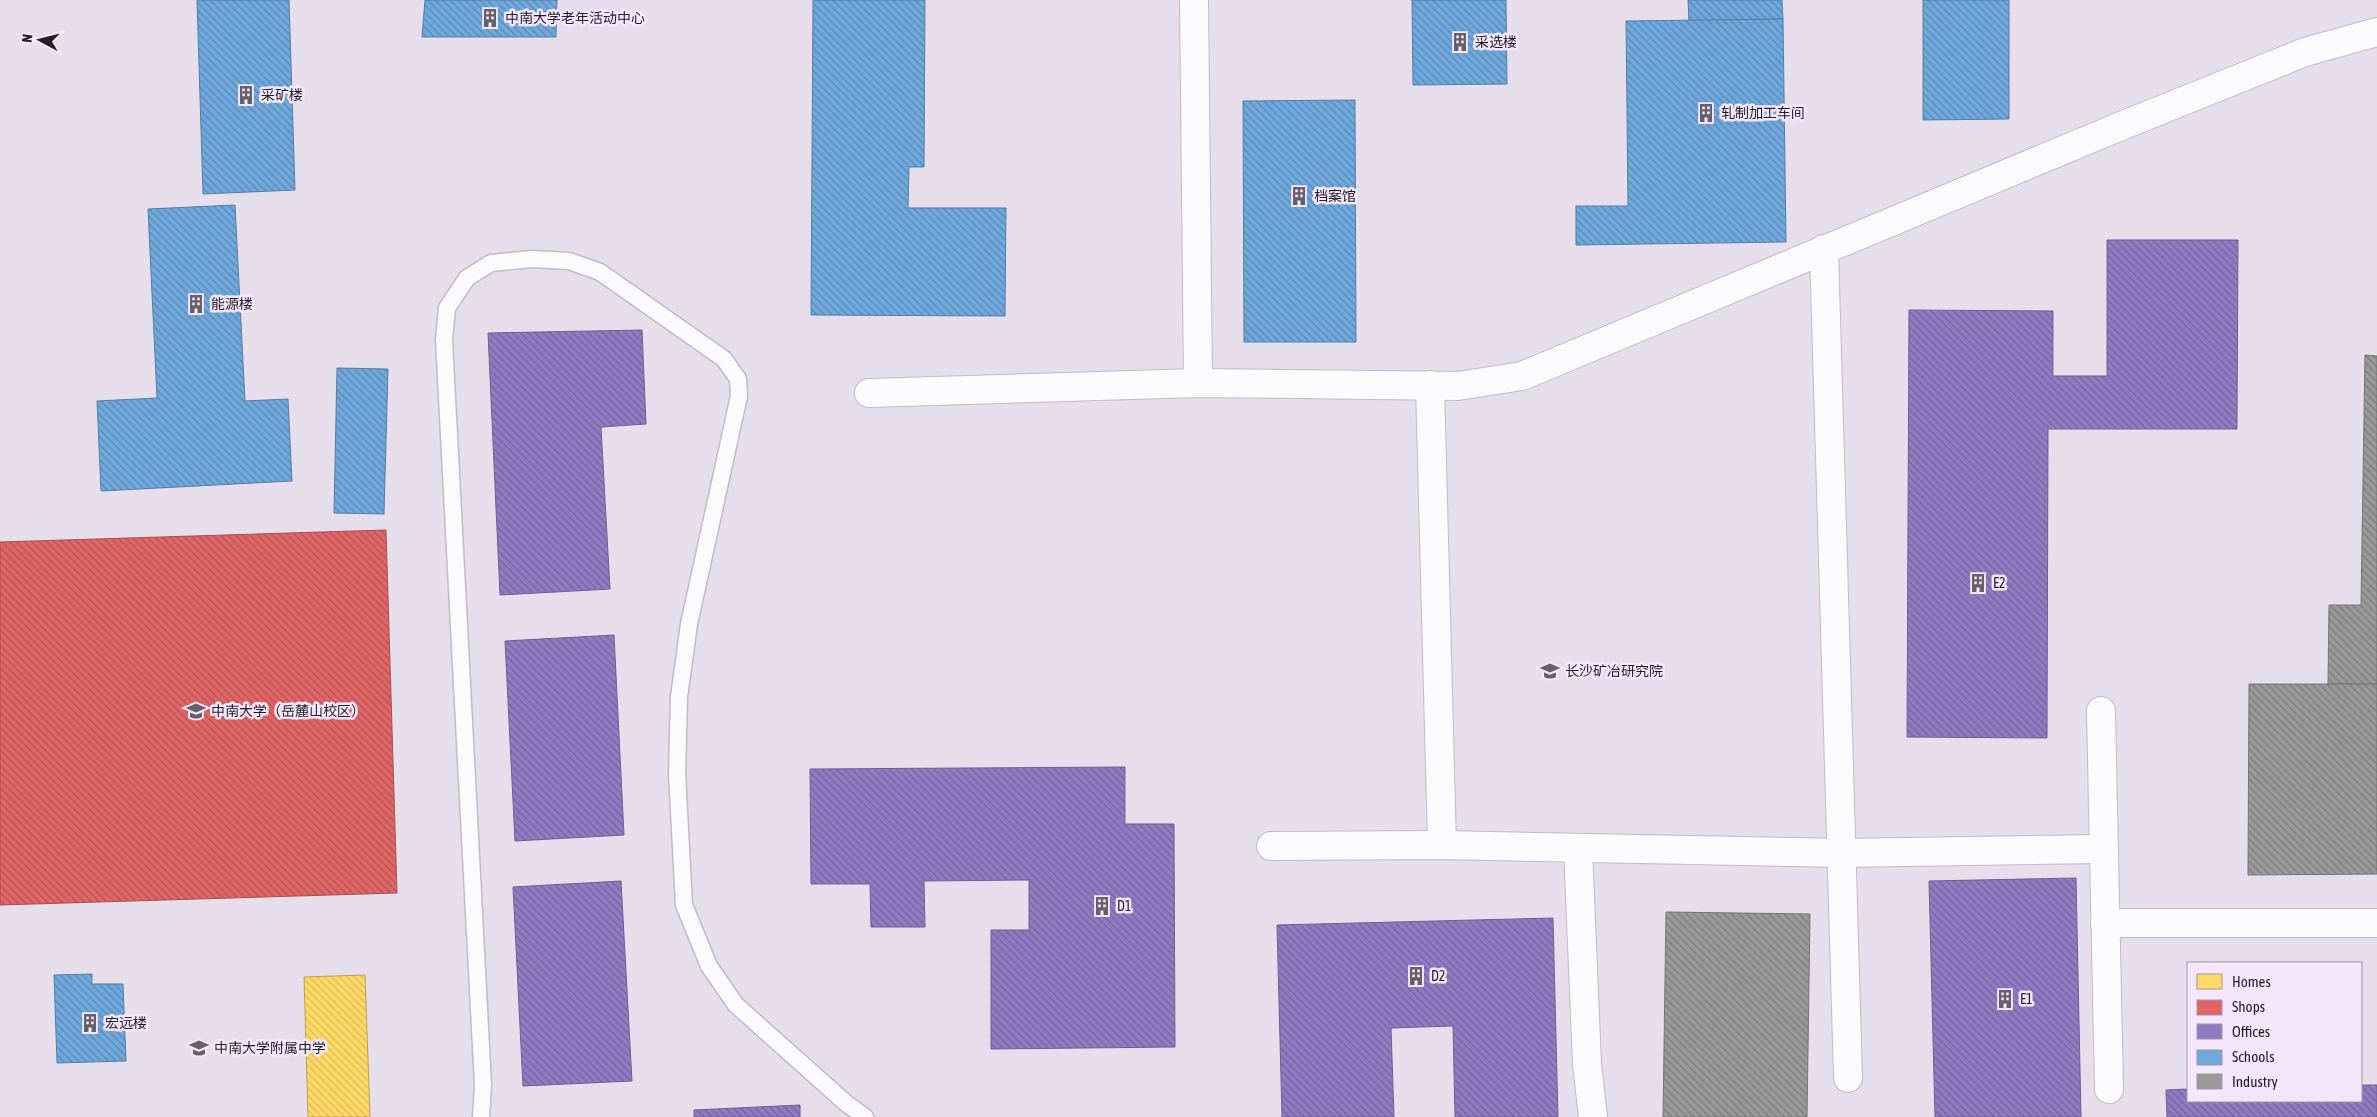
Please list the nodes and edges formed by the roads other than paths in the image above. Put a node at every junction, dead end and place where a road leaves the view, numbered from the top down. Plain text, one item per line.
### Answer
1 (1194, 0) edge
2 (2377, 32) edge
3 (1824, 250) junction
4 (1198, 383) junction
5 (1430, 385) junction
6 (869, 393) dead end
7 (2101, 710) dead end
8 (1442, 845) junction
9 (1271, 846) dead end
10 (1578, 848) junction
11 (2104, 849) junction
12 (1842, 852) junction
13 (2105, 923) junction
14 (2377, 923) edge
15 (1848, 1078) dead end
16 (2109, 1089) dead end
17 (851, 1110) edge
18 (481, 1117) edge
19 (865, 1117) edge
20 (1593, 1117) edge

1 - 4 street
2 - 3 street
3 - 5 street
3 - 12 street
4 - 5 street
4 - 6 street
5 - 8 street
7 - 11 street
8 - 9 street
8 - 10 street
10 - 12 street
10 - 20 street
11 - 12 street
11 - 13 street
12 - 15 street
13 - 14 street
13 - 16 street
17 - 18 lane
17 - 19 lane

